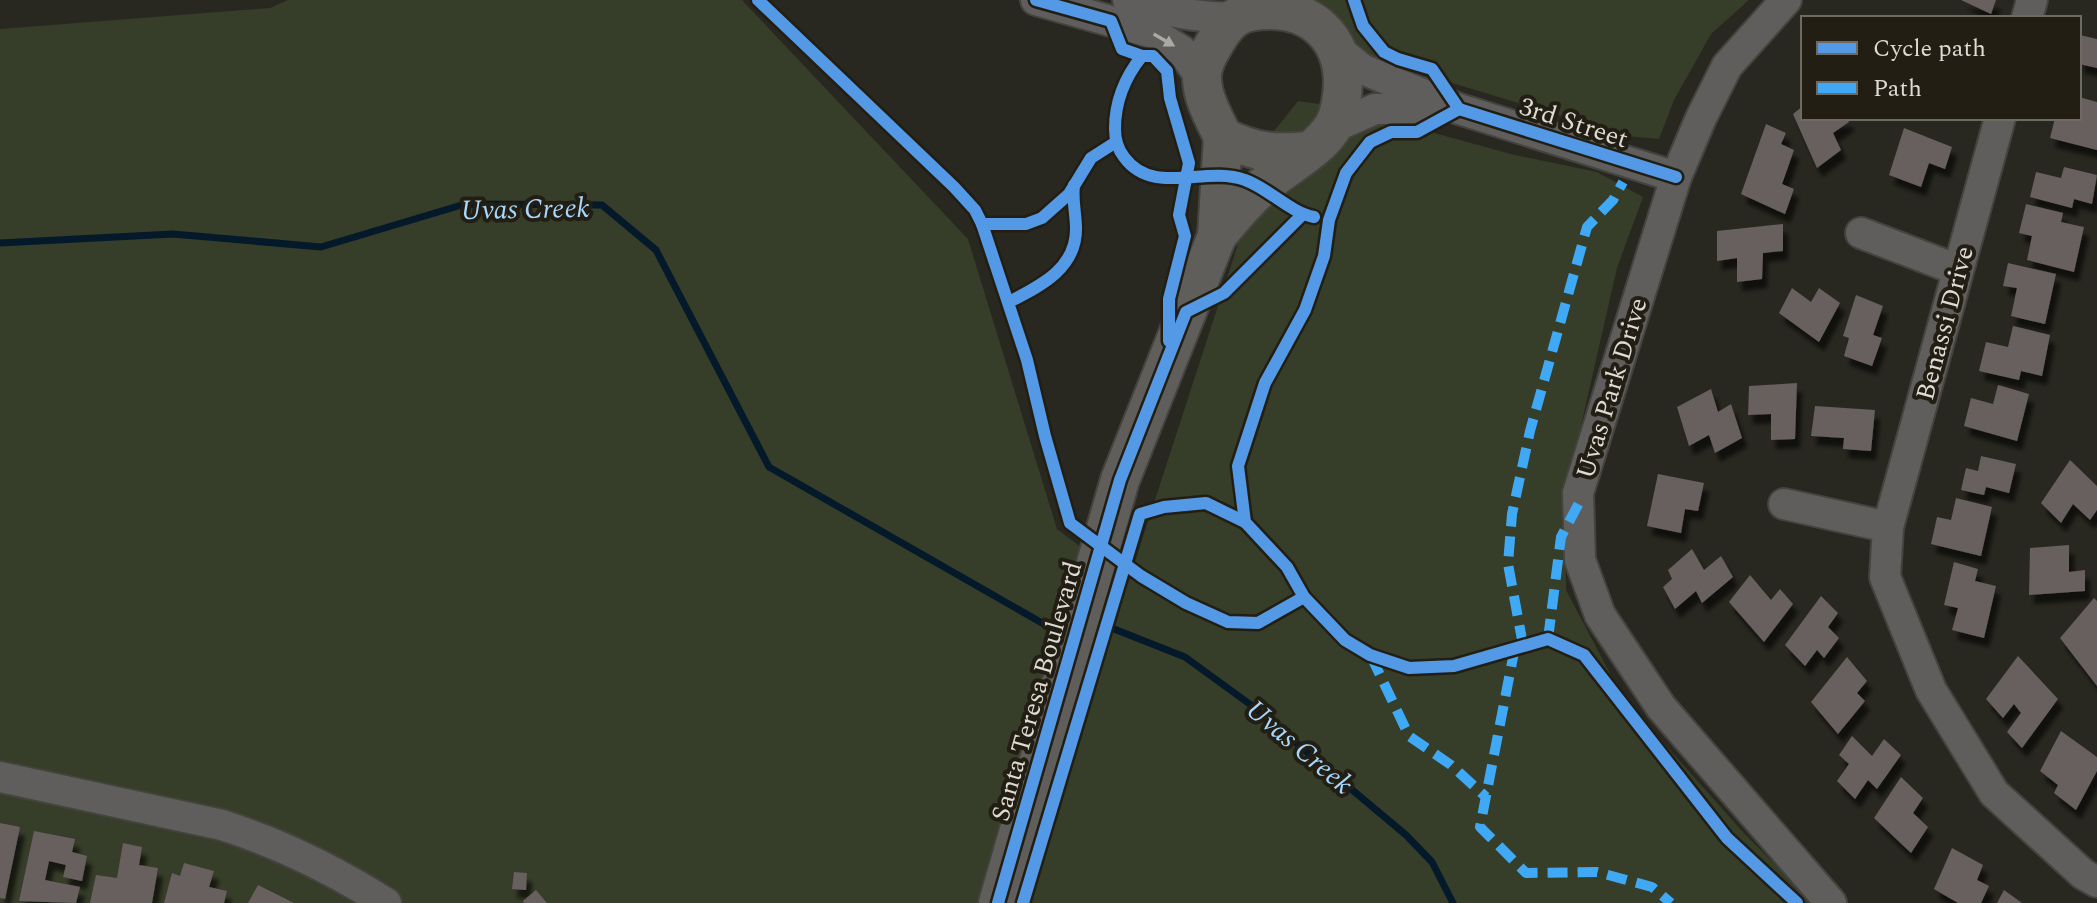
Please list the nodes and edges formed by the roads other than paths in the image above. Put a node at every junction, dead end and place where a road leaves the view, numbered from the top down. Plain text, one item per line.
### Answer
1 (1036, 0) edge
2 (1128, 0) edge
3 (1786, 0) edge
4 (1249, 9) edge
5 (1330, 28) edge
6 (1202, 79) junction
7 (1459, 109) junction
8 (1999, 120) edge
9 (1223, 137) junction
10 (1322, 139) junction
11 (1676, 177) junction
12 (1861, 233) dead end
13 (1217, 236) junction
14 (1958, 270) junction
15 (1784, 504) dead end
16 (1888, 527) junction
17 (0, 777) edge
18 (2097, 882) edge
19 (386, 903) edge
20 (998, 903) edge
21 (1831, 903) edge

1 -> 6 street
2 - 4 street
3 - 11 street, Uvas Park Drive
4 - 5 main road
4 - 6 main road
5 - 7 street, 3rd Street
5 - 10 main road
6 - 9 main road
7 - 10 street, 3rd Street
7 - 11 street, 3rd Street
8 - 14 street, Benassi Drive
9 - 10 main road
9 - 13 main road, Santa Teresa Boulevard
10 - 13 main road, Santa Teresa Boulevard
11 - 21 street, Uvas Park Drive
12 - 14 street
13 - 20 main road, Santa Teresa Boulevard
14 - 16 street, Benassi Drive
15 - 16 street
16 - 18 street, Benassi Drive
17 - 19 street

